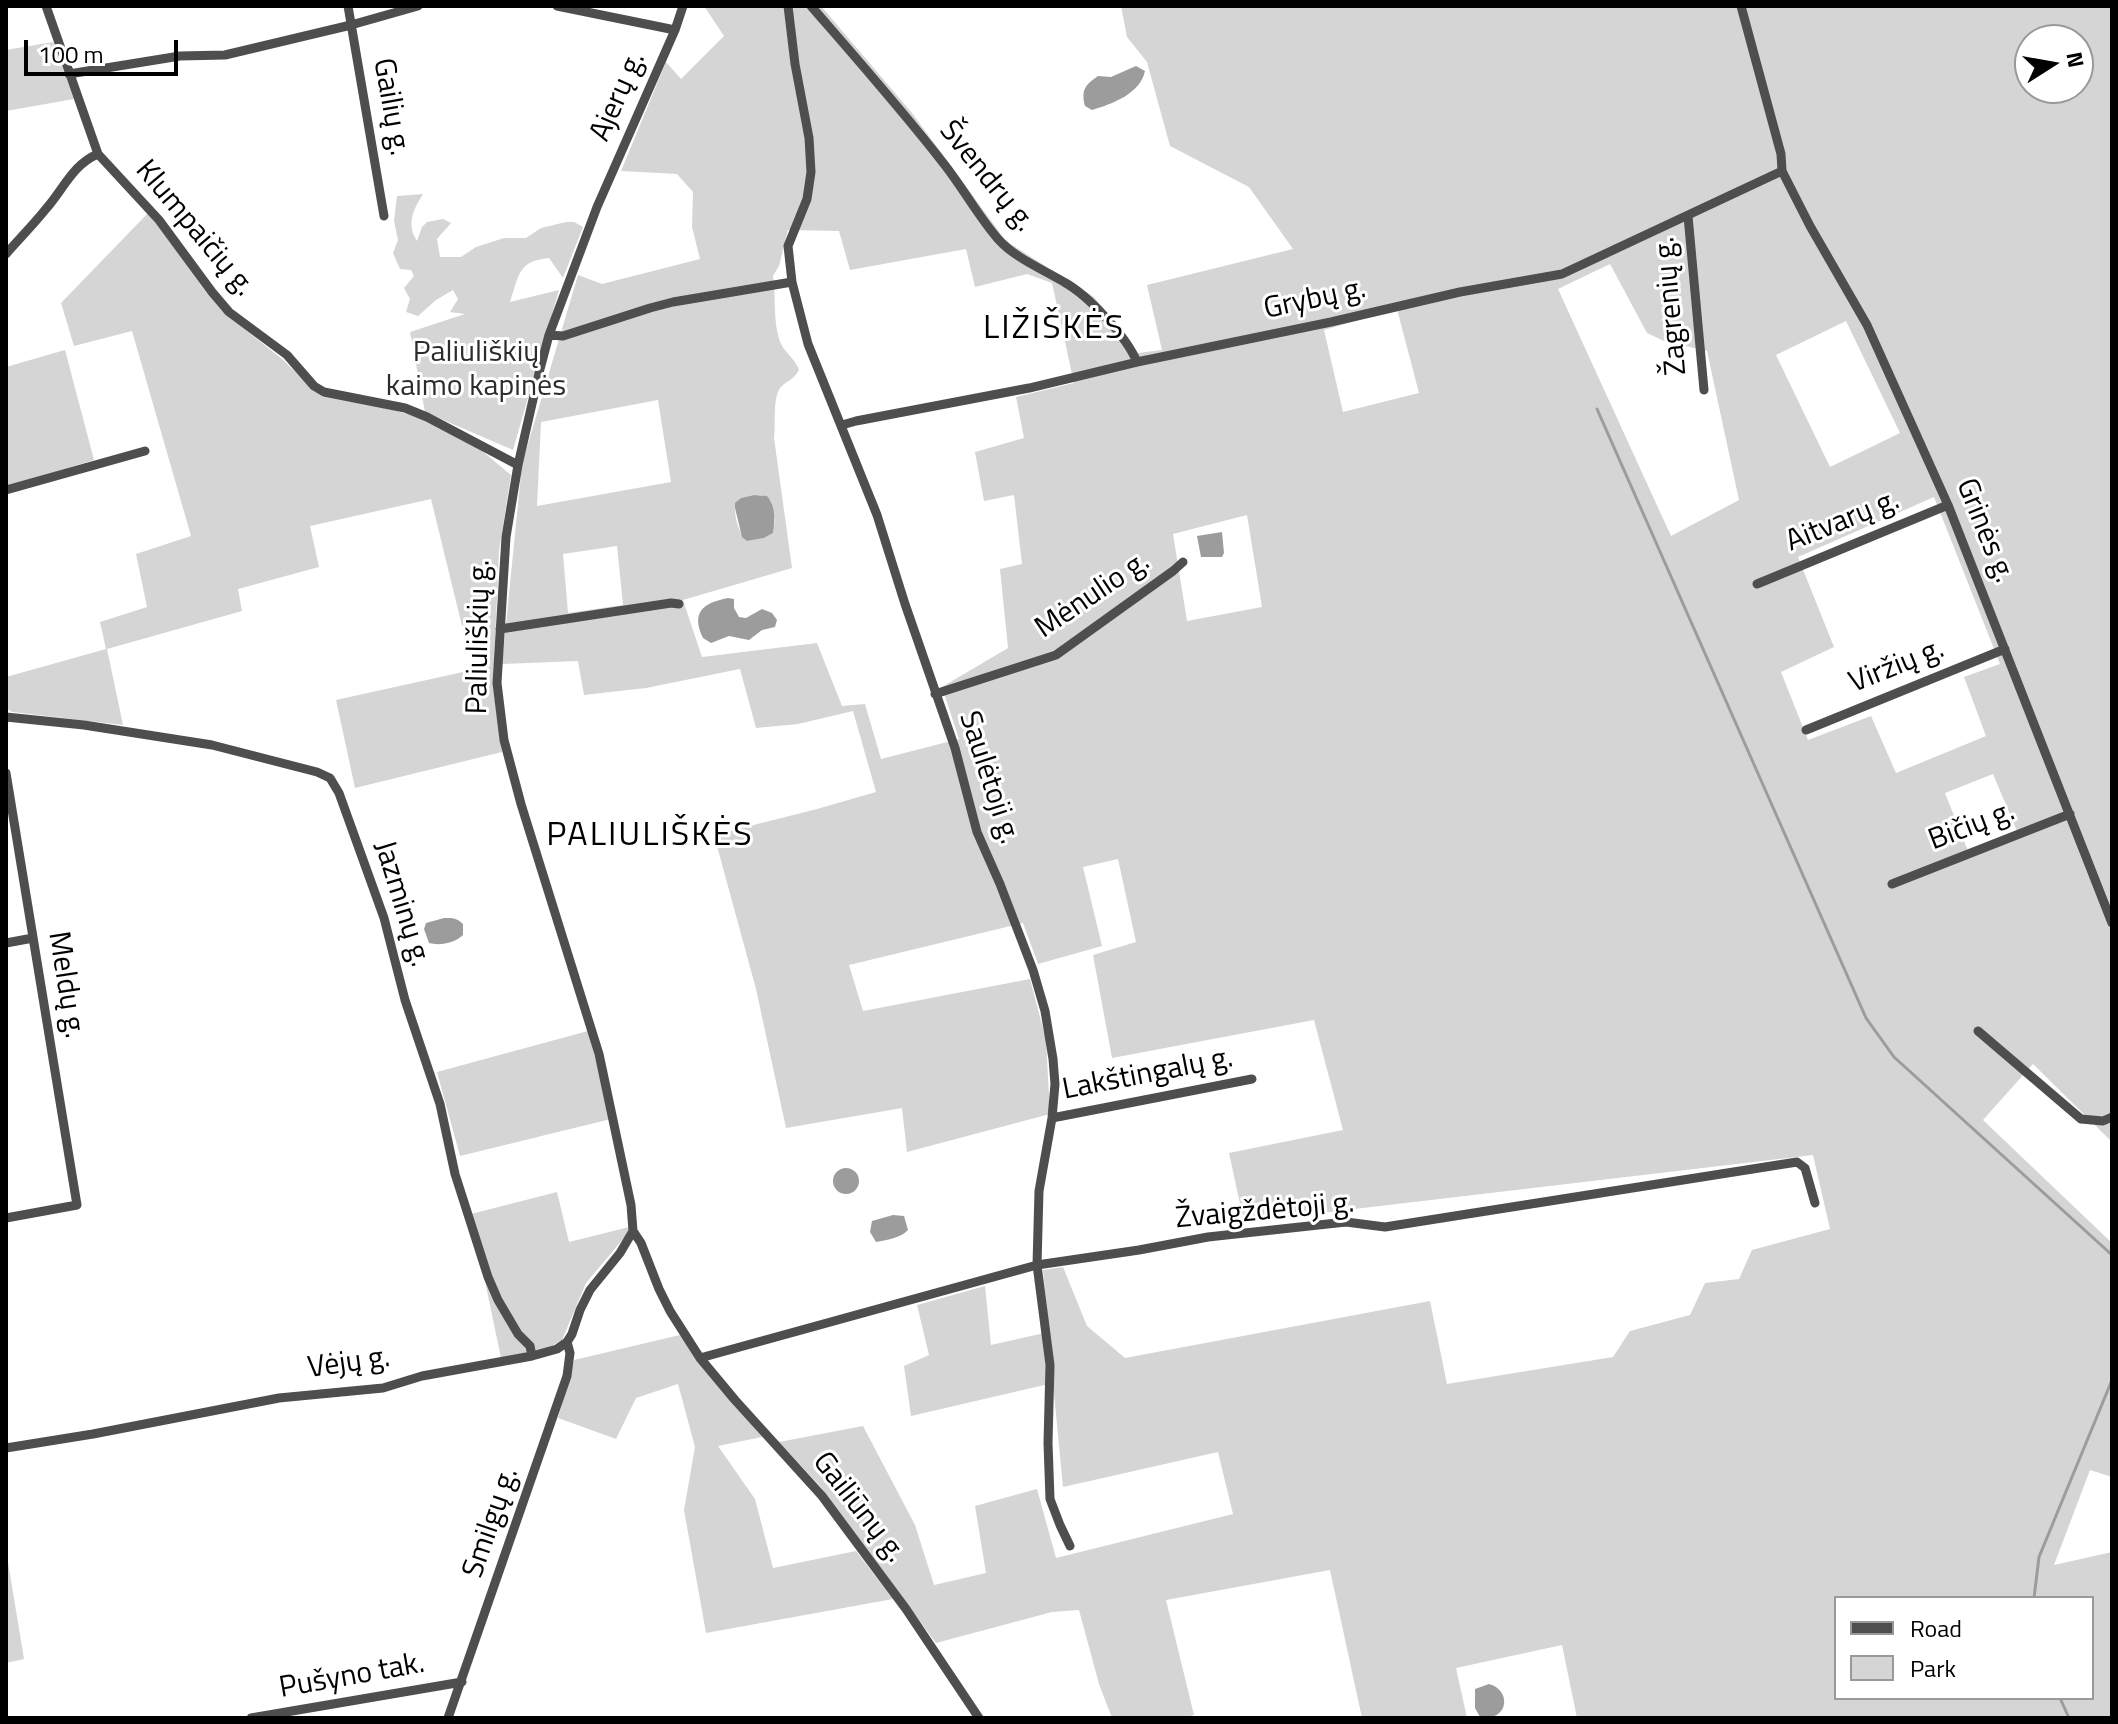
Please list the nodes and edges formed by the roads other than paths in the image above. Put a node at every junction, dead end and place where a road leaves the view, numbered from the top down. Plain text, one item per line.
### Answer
1 (46, 6) edge
2 (348, 6) edge
3 (418, 6) edge
4 (557, 6) edge
5 (683, 6) edge
6 (788, 6) edge
7 (811, 6) edge
8 (1741, 6) edge
9 (351, 25) junction
10 (675, 30) junction
11 (69, 74) junction
12 (98, 154) junction
13 (1782, 171) junction
14 (597, 207) joint
15 (384, 216) dead end
16 (1688, 216) junction
17 (6, 254) edge
18 (792, 282) junction
19 (549, 335) junction
20 (1137, 362) junction
21 (1704, 390) dead end
22 (842, 425) junction
23 (145, 451) dead end
24 (518, 465) junction
25 (6, 490) edge
26 (1948, 505) junction
27 (1183, 562) dead end
28 (1757, 584) dead end
29 (679, 604) dead end
30 (500, 629) junction
31 (2005, 649) junction
32 (935, 694) junction
33 (6, 717) edge
34 (1806, 730) dead end
35 (6, 773) edge
36 (2070, 814) junction
37 (1892, 884) dead end
38 (2112, 923) edge
39 (33, 938) junction
40 (6, 943) edge
41 (1978, 1031) dead end
42 (1252, 1079) dead end
43 (2112, 1117) edge
44 (1052, 1118) junction
45 (1815, 1203) dead end
46 (6, 1218) edge
47 (633, 1231) junction
48 (1037, 1265) junction
49 (687, 1337) joint
50 (567, 1342) junction
51 (532, 1356) junction
52 (700, 1358) junction
53 (6, 1448) edge
54 (1070, 1546) dead end
55 (462, 1682) junction
56 (251, 1718) edge
57 (448, 1718) edge
58 (979, 1718) edge

1 - 11 street, Klumpaičių g.
2 - 9 street, Gailių g.
3 - 9 street
4 - 10 street
5 - 10 street, Ajerų g.
6 - 18 street, Saulėtoji g.
7 - 20 street, Švendrų g.
8 - 13 street, Grinės g.
9 - 11 street
9 - 15 street, Gailių g.
10 - 14 street, Ajerų g.
11 - 12 street, Klumpaičių g.
12 - 17 street
12 - 24 street, Klumpaičių g.
13 - 16 street, Grybų g.
13 - 26 street, Grinės g.
14 - 19 street, Paliuliškių g.
16 - 20 street, Grybų g.
16 - 21 street, Žagrenių g.
18 - 19 street
18 - 22 street, Saulėtoji g.
19 - 24 street, Paliuliškių g.
20 - 22 street, Grybų g.
22 - 32 street, Saulėtoji g.
23 - 25 street
24 - 30 street, Paliuliškių g.
26 - 28 street, Aitvarų g.
26 - 31 street, Grinės g.
27 - 32 street, Mėnulio g.
29 - 30 street
30 - 47 street, Paliuliškių g.
31 - 34 street, Viržių g.
31 - 36 street, Grinės g.
32 - 44 street, Saulėtoji g.
33 - 51 street, Jazminų g.
35 - 39 street, Meldų g.
36 - 37 street, Bičių g.
36 - 38 street, Grinės g.
39 - 40 street
39 - 46 street, Meldų g.
41 - 43 street
42 - 44 street, Lakštingalų g.
44 - 48 street, Saulėtoji g.
45 - 48 street, Žvaigždėtoji g.
47 - 49 street, Paliuliškių g.
47 - 50 street
48 - 52 street, Žvaigždėtoji g.
48 - 54 street, Saulėtoji g.
49 - 52 street, Gailiūnų g.
50 - 51 street, Vėjų g.
50 - 55 street, Smilgų g.
51 - 53 street, Vėjų g.
52 - 58 street, Gailiūnų g.
55 - 56 street, Pušyno tak.
55 - 57 street, Smilgų g.

